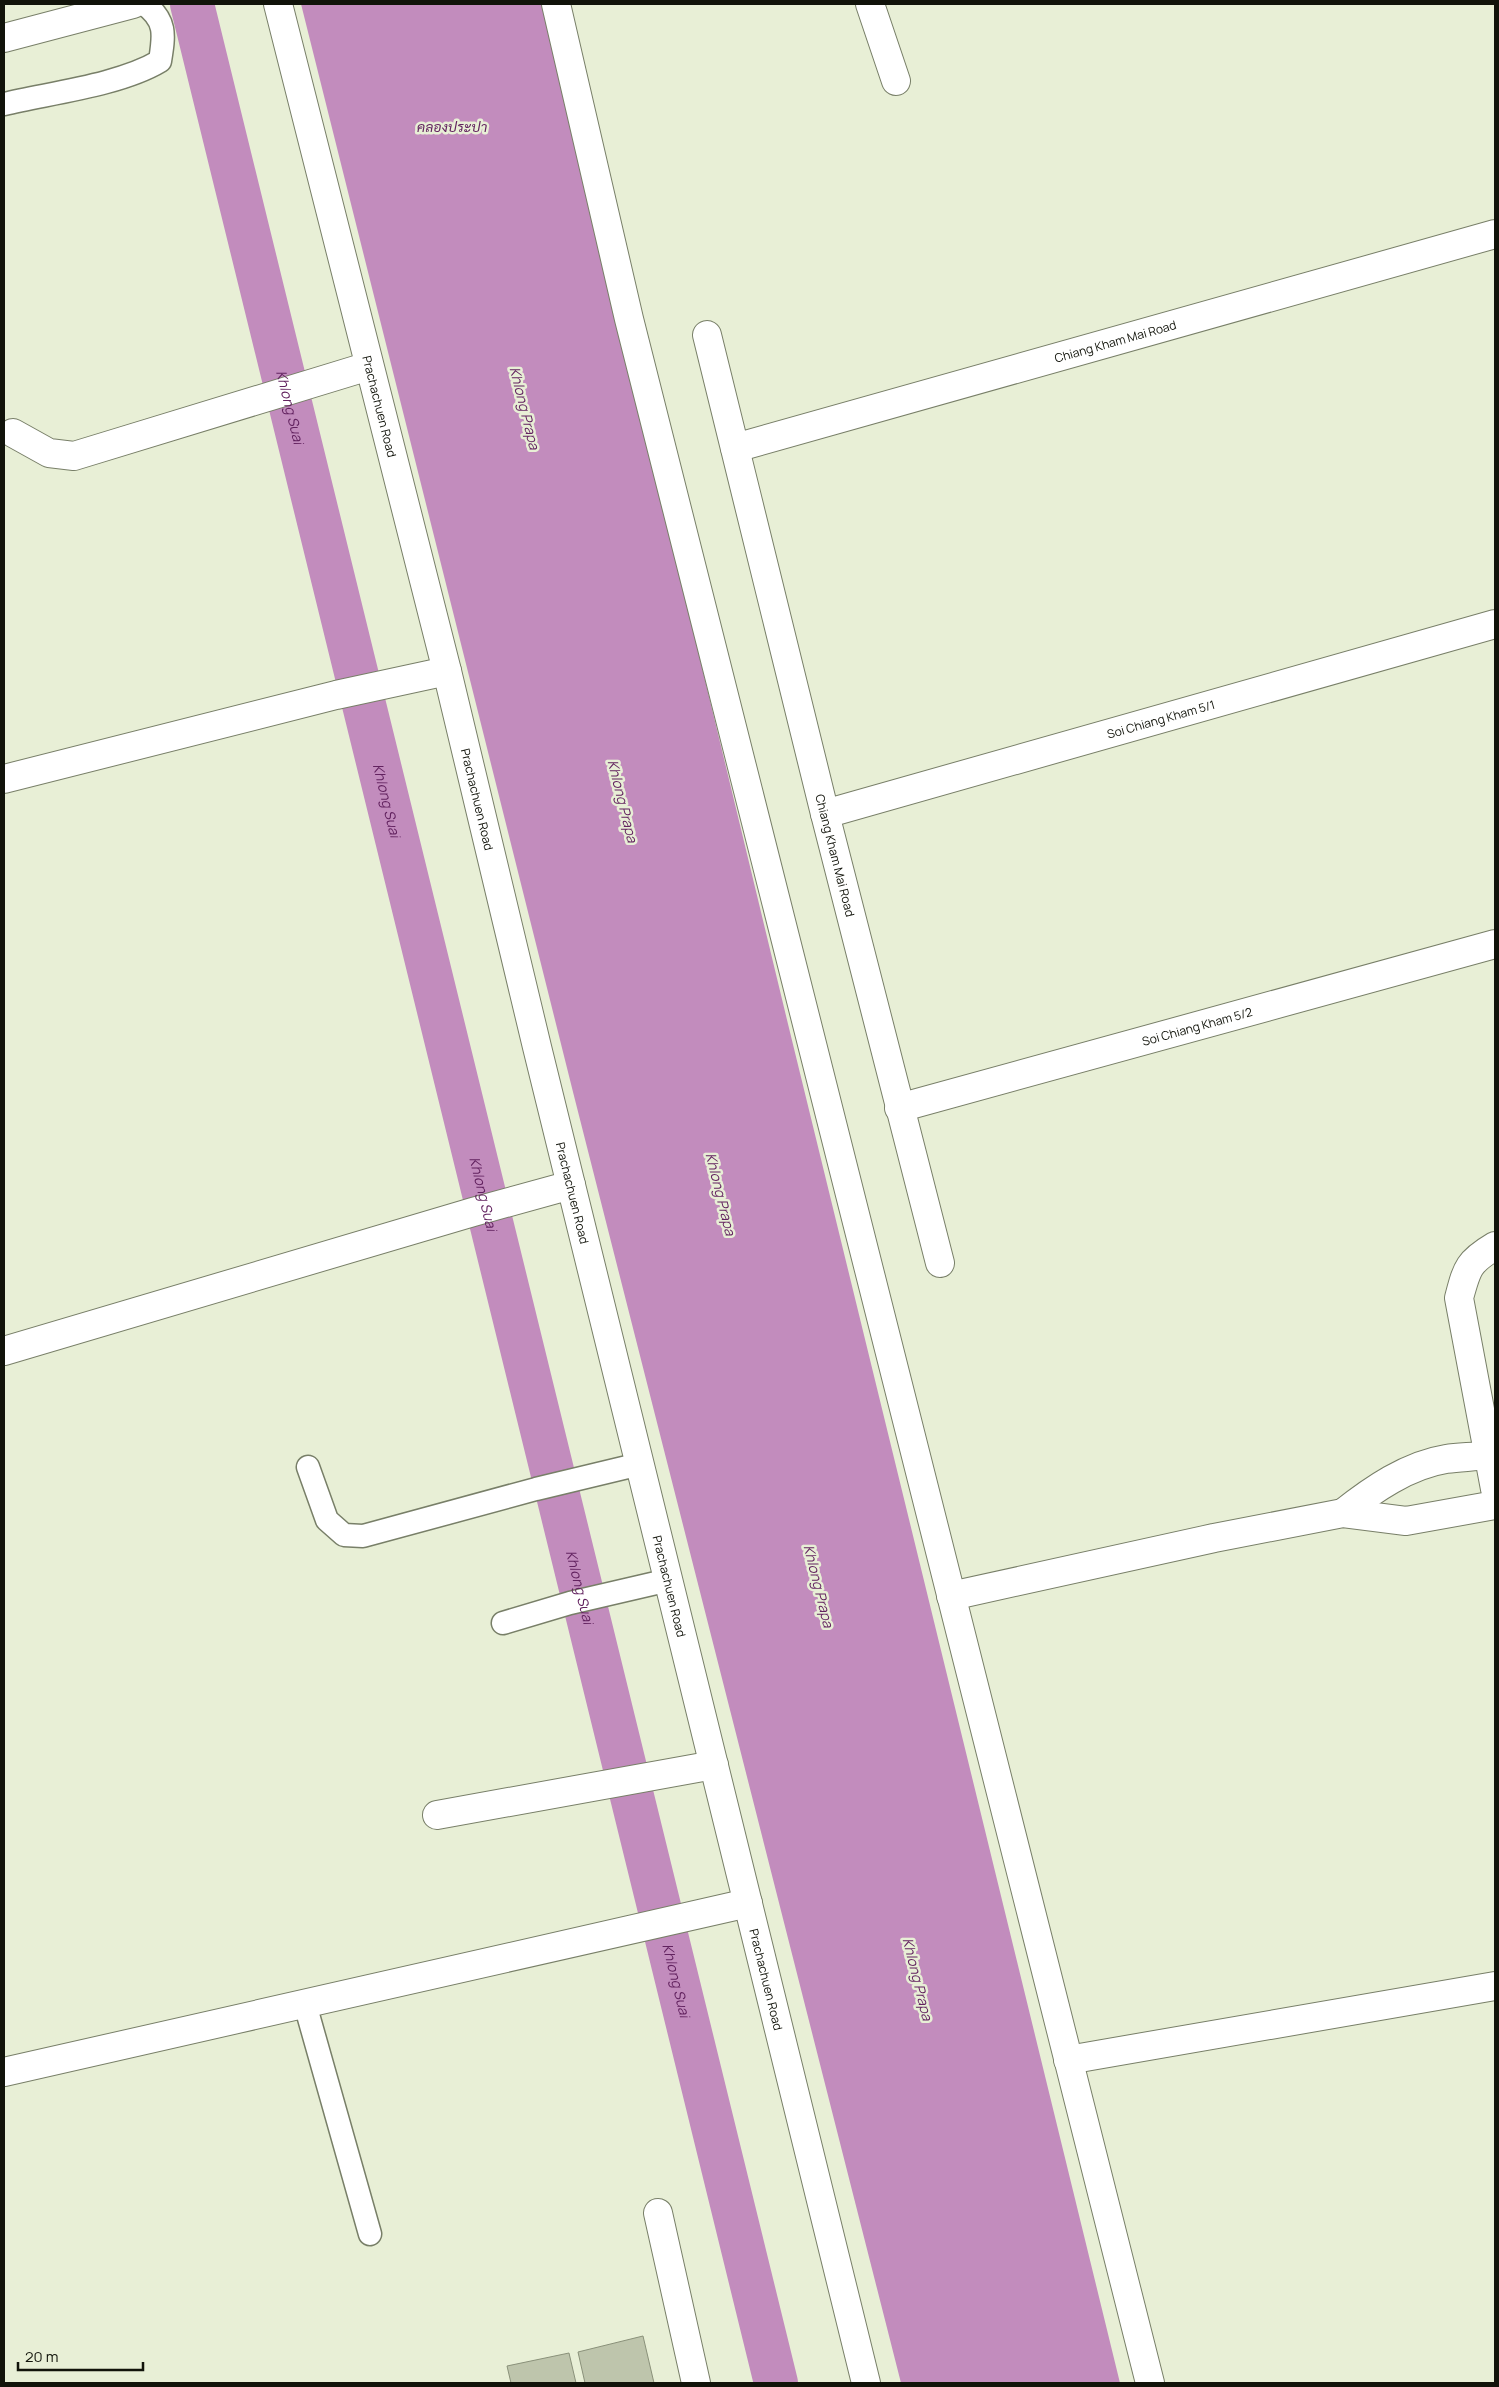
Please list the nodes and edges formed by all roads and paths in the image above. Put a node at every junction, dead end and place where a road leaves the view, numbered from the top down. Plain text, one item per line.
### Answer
1 (133, 4) edge
2 (144, 4) edge
3 (278, 4) edge
4 (556, 4) edge
5 (870, 4) edge
6 (4, 38) edge
7 (896, 81) dead end
8 (4, 104) edge
9 (1495, 234) edge
10 (707, 334) dead end
11 (369, 366) junction
12 (12, 433) dead end
13 (735, 448) junction
14 (1495, 624) edge
15 (447, 671) junction
16 (4, 779) edge
17 (825, 814) junction
18 (1495, 944) edge
19 (899, 1108) junction
20 (571, 1185) junction
21 (1495, 1246) edge
22 (940, 1263) dead end
23 (4, 1351) edge
24 (640, 1464) junction
25 (308, 1467) dead end
26 (1493, 1475) edge
27 (1495, 1505) edge
28 (1343, 1513) junction
29 (669, 1580) junction
30 (950, 1596) junction
31 (503, 1623) dead end
32 (714, 1765) junction
33 (437, 1815) dead end
34 (748, 1904) junction
35 (1495, 1986) edge
36 (304, 2004) junction
37 (1068, 2060) junction
38 (4, 2072) edge
39 (658, 2213) dead end
40 (370, 2234) dead end
41 (696, 2383) edge
42 (866, 2383) edge
43 (1150, 2383) edge

1 - 6 street
2 - 8 lane
3 - 11 street, Prachachuen Road
4 - 30 street
5 - 7 street
9 - 13 street, Chiang Kham Mai Road
10 - 13 street, Chiang Kham Mai Road
11 - 12 street
11 - 15 street, Prachachuen Road
13 - 17 street, Chiang Kham Mai Road
14 - 17 street, Soi Chiang Kham 5/1
15 - 16 street
15 - 20 street, Prachachuen Road
17 - 19 street, Chiang Kham Mai Road
18 - 19 street, Soi Chiang Kham 5/2
19 - 22 street, Chiang Kham Mai Road
20 - 23 street
20 - 24 street, Prachachuen Road
21 - 26 street
24 - 25 lane
24 - 29 street, Prachachuen Road
26 - 28 street
27 - 28 street
28 - 30 street
29 - 31 lane
29 - 32 street, Prachachuen Road
30 - 37 street
32 - 33 street
32 - 34 street, Prachachuen Road
34 - 36 street
34 - 42 street, Prachachuen Road
35 - 37 street
36 - 38 street
36 - 40 lane
37 - 43 street
39 - 41 street

